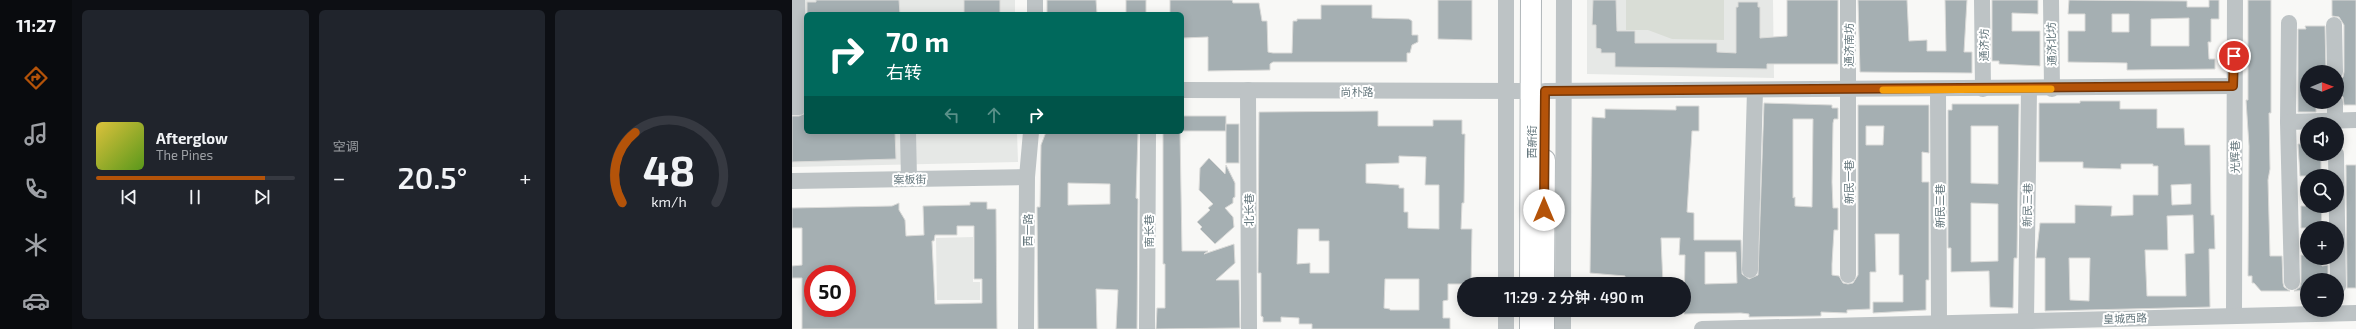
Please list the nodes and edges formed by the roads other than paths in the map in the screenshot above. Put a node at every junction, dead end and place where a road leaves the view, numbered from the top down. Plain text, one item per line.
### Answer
1 (797, 0) edge
2 (1035, 0) edge
3 (1506, 0) edge
4 (1531, 0) edge
5 (1545, 0) edge
6 (1564, 0) edge
7 (1848, 0) edge
8 (1982, 0) edge
9 (2051, 0) edge
10 (2235, 0) edge
11 (1035, 12) edge
12 (2289, 23) dead end
13 (2334, 25) dead end
14 (2335, 65) edge
15 (2233, 86) junction
16 (1938, 89) junction
17 (1983, 89) junction
18 (2029, 89) junction
19 (2052, 89) junction
20 (1184, 90) edge
21 (1248, 90) junction
22 (1755, 90) junction
23 (1848, 90) junction
24 (1506, 91) junction
25 (1546, 91) junction
26 (799, 107) edge
27 (2356, 120) edge
28 (2344, 121) edge
29 (2288, 122) junction
30 (2300, 122) edge
31 (908, 134) edge
32 (1032, 134) edge
33 (1148, 134) edge
34 (2336, 161) edge
35 (1027, 177) junction
36 (909, 179) junction
37 (792, 181) edge
38 (1750, 270) dead end
39 (2338, 273) edge
40 (1848, 275) dead end
41 (1506, 277) edge
42 (1531, 277) edge
43 (1544, 277) edge
44 (1562, 277) edge
45 (2292, 282) dead end
46 (2356, 313) edge
47 (2234, 315) junction
48 (1506, 317) edge
49 (1530, 317) edge
50 (1544, 317) edge
51 (1563, 317) edge
52 (2026, 321) junction
53 (1939, 322) junction
54 (1026, 329) edge
55 (1148, 329) edge
56 (1249, 329) edge
57 (1506, 329) edge
58 (1530, 329) edge
59 (1544, 329) edge
60 (1563, 329) edge
61 (1702, 329) edge

1 - 26 street
2 - 11 street
3 - 24 street
4 - 25 main road, 西新街
5 - 25 main road, 西新街
6 - 25 street
7 - 23 street, 通济南坊
8 - 17 street, 通济坊
9 - 19 street, 通济北坊
10 - 15 street, 光辉巷
12 - 29 street
13 - 14 street
15 - 19 street, 尚朴路
15 - 47 street, 光辉巷
16 - 17 street, 尚朴路
16 - 23 street, 尚朴路
16 - 53 street, 新民二巷
17 - 18 street, 尚朴路
18 - 19 street, 尚朴路
18 - 52 street, 新民三巷
20 - 21 street, 尚朴路
21 - 24 street, 尚朴路
21 - 56 street, 北长巷
22 - 23 street, 尚朴路
22 - 25 street, 尚朴路
22 - 38 street
23 - 40 street, 新民一巷
24 - 25 street, 尚朴路
24 - 41 street
25 - 42 main road, 西新街
25 - 43 main road, 西新街
25 - 44 street
27 - 28 street
29 - 30 street
29 - 45 street
31 - 36 street
32 - 35 street, 西一路
33 - 55 street, 南长巷
34 - 39 street
35 - 36 street, 案板街
35 - 54 street, 西一路
36 - 37 street, 案板街
46 - 47 street, 皇城西路
47 - 52 street, 皇城西路
48 - 57 street
49 - 58 main road
50 - 59 main road
51 - 60 street
52 - 53 street, 皇城西路
53 - 61 street, 皇城西路

